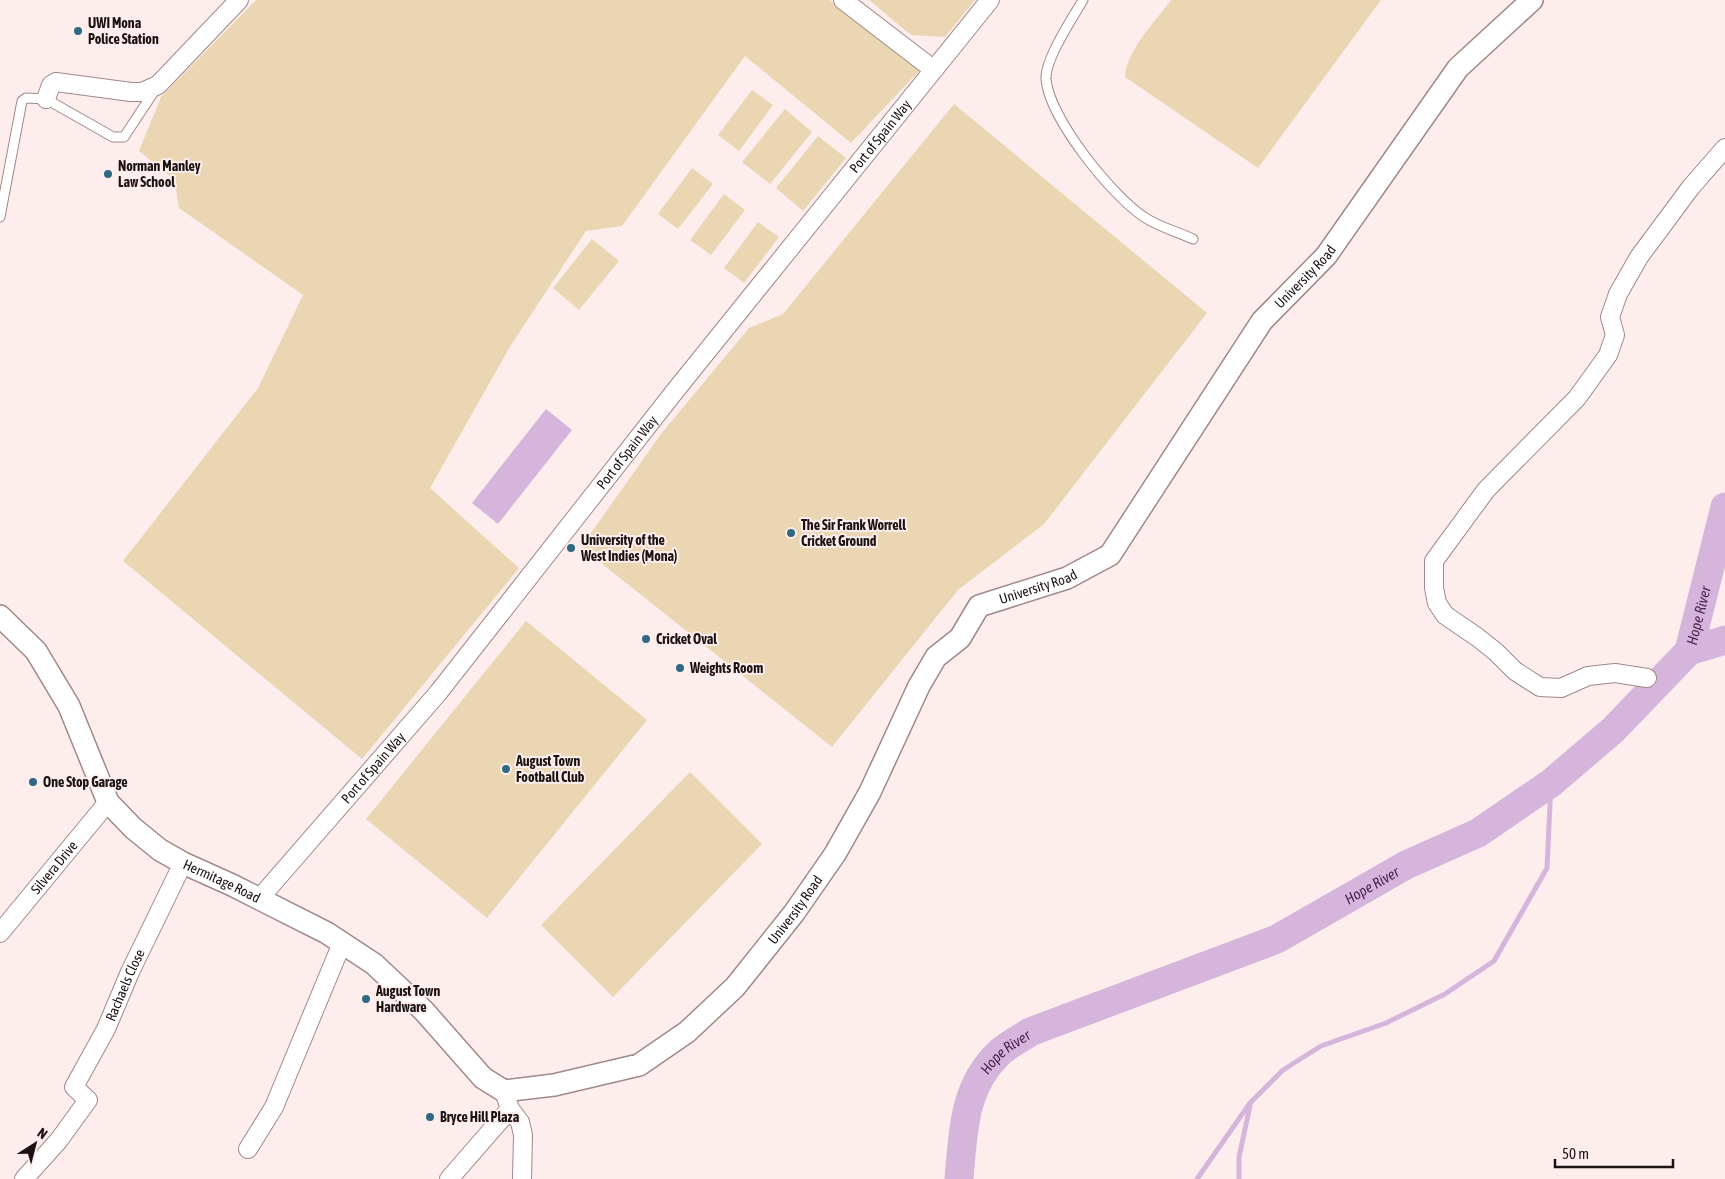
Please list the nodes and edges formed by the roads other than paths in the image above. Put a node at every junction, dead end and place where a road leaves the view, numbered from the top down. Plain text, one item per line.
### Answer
1 (239, 0) edge
2 (843, 0) edge
3 (990, 0) edge
4 (1083, 0) edge
5 (1532, 0) edge
6 (934, 70) junction
7 (158, 85) junction
8 (46, 99) junction
9 (1725, 148) edge
10 (0, 217) edge
11 (1193, 239) dead end
12 (0, 616) edge
13 (1647, 678) dead end
14 (108, 802) junction
15 (183, 863) junction
16 (259, 899) junction
17 (0, 933) edge
18 (342, 943) junction
19 (507, 1100) junction
20 (248, 1149) dead end
21 (24, 1179) edge
22 (449, 1179) edge
23 (522, 1179) edge

1 - 7 street
2 - 6 street
3 - 6 street, Port of Spain Way
4 - 11 lane
5 - 19 street, University Road
6 - 16 street, Port of Spain Way
7 - 8 street
7 - 8 lane
8 - 10 lane
9 - 13 street
12 - 14 street, Hermitage Road
14 - 15 street, Hermitage Road
14 - 17 street, Silvera Drive
15 - 16 street, Hermitage Road
15 - 21 street, Rachaels Close
16 - 18 street, Hermitage Road
18 - 19 street, Hermitage Road
18 - 20 street
19 - 22 street
19 - 23 street

